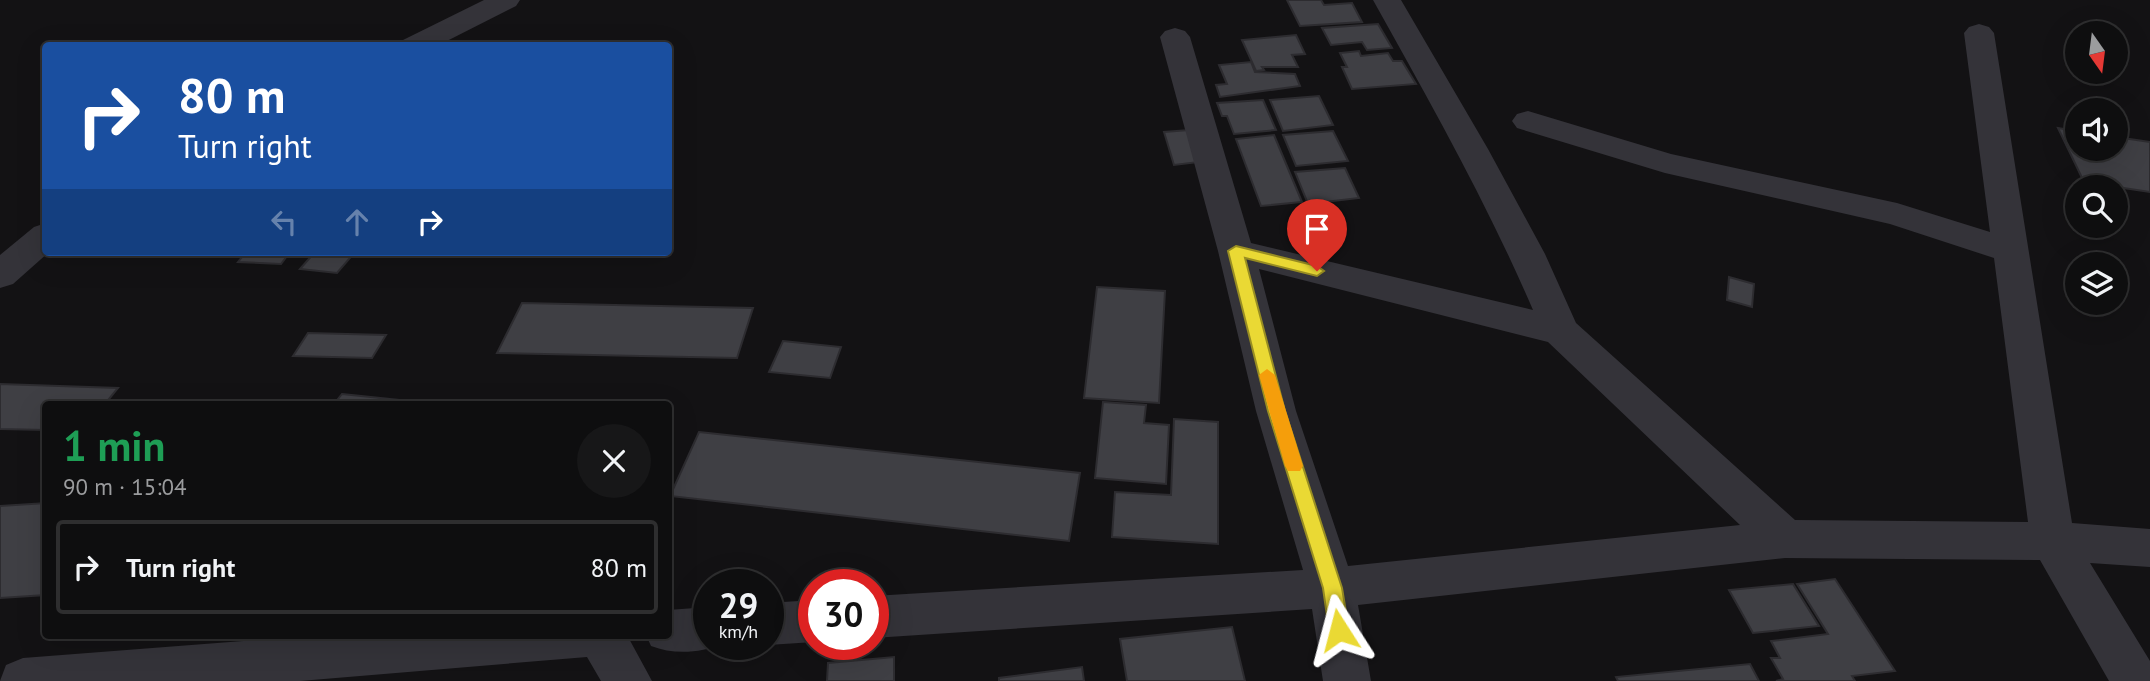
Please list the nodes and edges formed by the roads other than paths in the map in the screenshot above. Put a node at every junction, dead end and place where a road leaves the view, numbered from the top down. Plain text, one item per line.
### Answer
1 (506, 0) edge
2 (1387, 0) edge
3 (1979, 33) dead end
4 (1175, 37) dead end
5 (421, 42) edge
6 (1528, 121) dead end
7 (42, 238) edge
8 (1236, 251) junction
9 (2010, 251) junction
10 (0, 275) edge
11 (1560, 331) junction
12 (1785, 539) junction
13 (2053, 541) junction
14 (2150, 548) edge
15 (1332, 588) junction
16 (889, 616) edge
17 (693, 629) edge
18 (672, 631) edge
19 (550, 639) edge
20 (602, 639) edge
21 (23, 681) edge
22 (628, 681) edge
23 (1347, 681) edge
24 (2135, 681) edge

1 - 5 street
2 - 11 street
3 - 9 street
4 - 8 street
6 - 9 street
7 - 10 street
8 - 11 street
8 - 15 street
9 - 13 street
11 - 12 street
12 - 13 street
12 - 15 street
13 - 14 street
13 - 24 street
15 - 16 street
15 - 23 street
17 - 18 street
19 - 21 street
20 - 22 street

